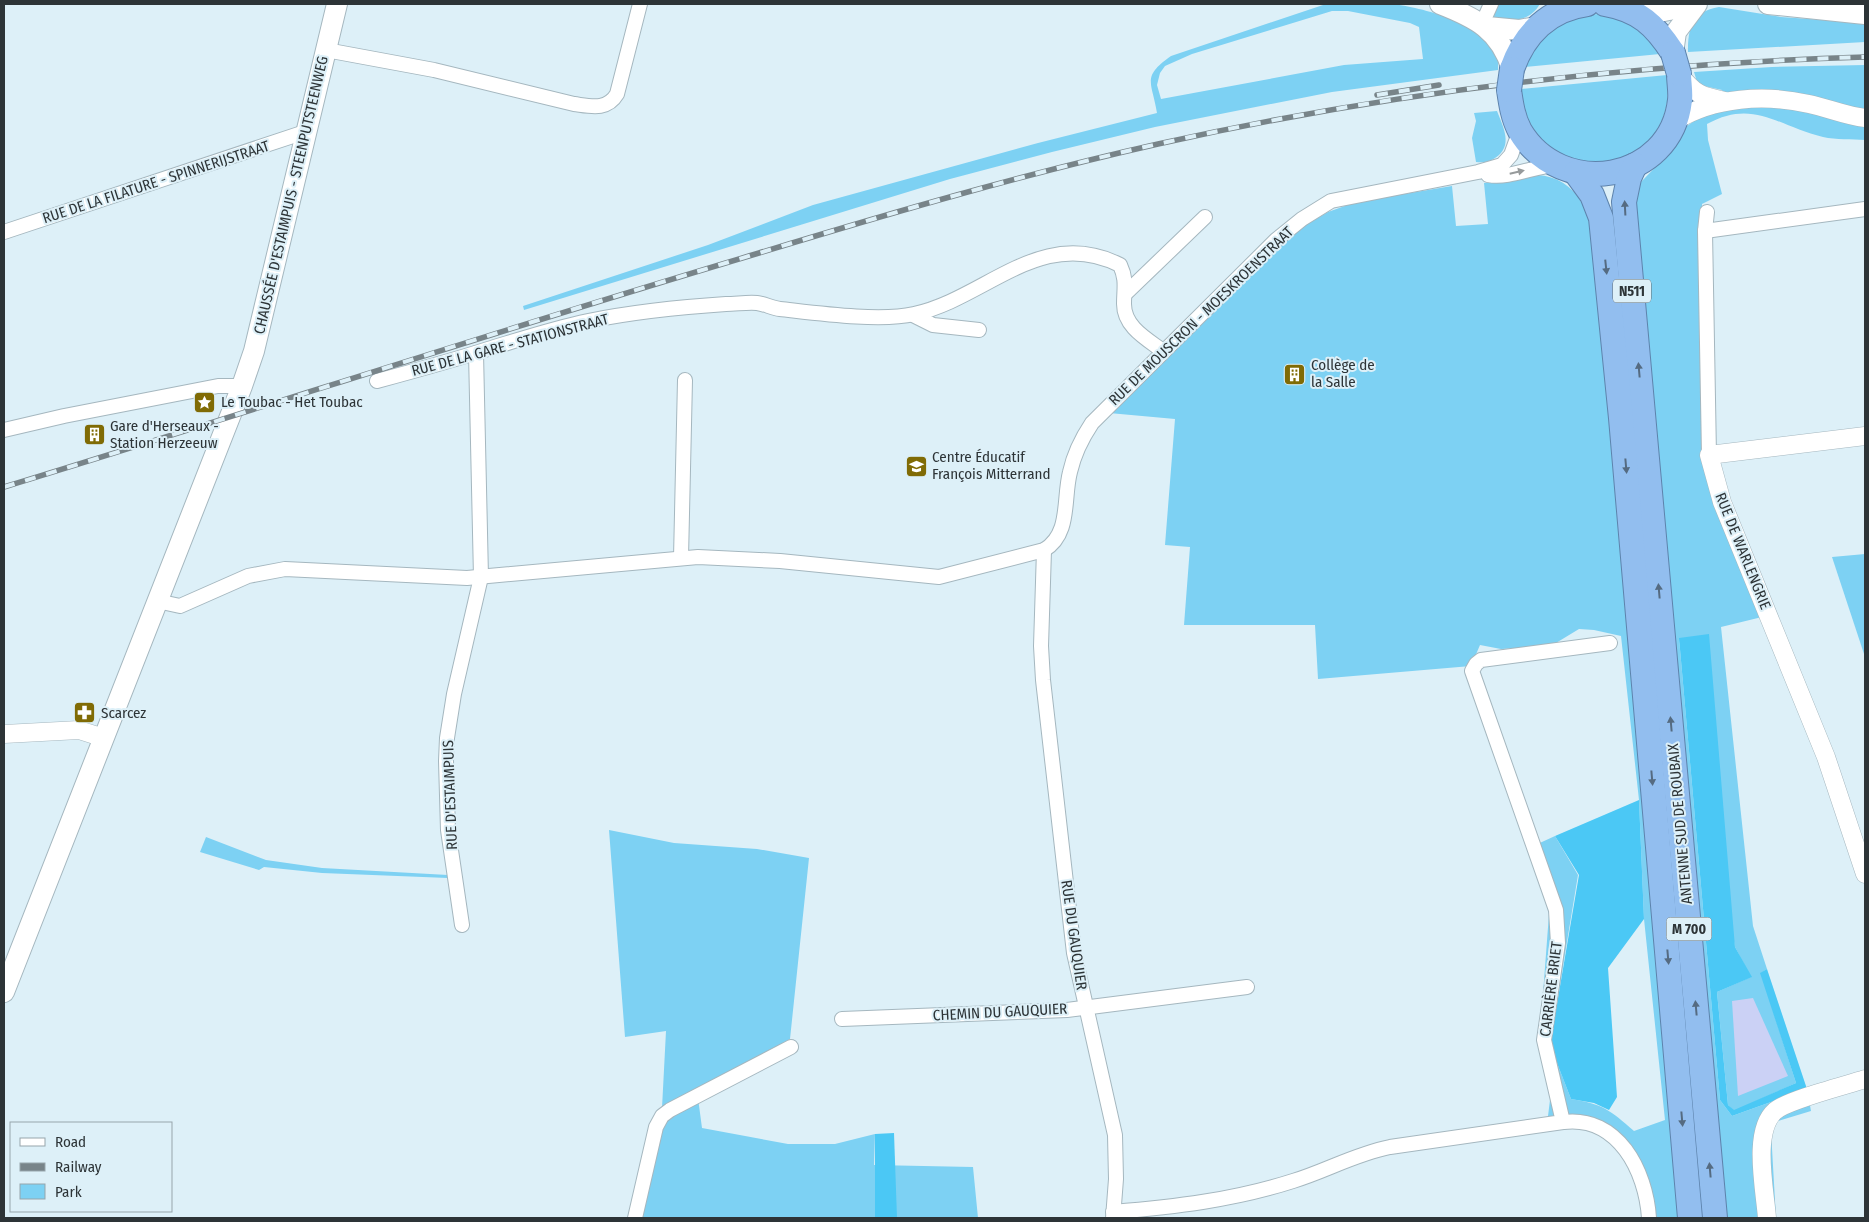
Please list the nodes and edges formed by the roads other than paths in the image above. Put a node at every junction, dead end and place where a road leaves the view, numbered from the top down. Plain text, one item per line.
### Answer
1 (338, 4) edge
2 (640, 4) edge
3 (1440, 4) edge
4 (1491, 4) edge
5 (1587, 4) edge
6 (1605, 4) edge
7 (1686, 4) edge
8 (1697, 4) edge
9 (1768, 4) edge
10 (1557, 8) edge
11 (1865, 14) edge
12 (1640, 16) junction
13 (1485, 26) junction
14 (1536, 27) junction
15 (326, 50) junction
16 (1676, 63) junction
17 (1511, 79) junction
18 (1725, 101) junction
19 (1865, 118) edge
20 (1675, 121) junction
21 (1520, 130) junction
22 (308, 131) junction
23 (1635, 165) junction
24 (1566, 169) junction
25 (1478, 172) junction
26 (1865, 209) edge
27 (1707, 212) dead end
28 (1205, 217) dead end
29 (1705, 231) junction
30 (4, 232) edge
31 (1126, 294) junction
32 (913, 315) junction
33 (978, 330) dead end
34 (1163, 351) junction
35 (476, 353) junction
36 (685, 380) dead end
37 (376, 381) dead end
38 (242, 386) junction
39 (4, 430) edge
40 (1865, 436) edge
41 (1708, 455) junction
42 (1044, 550) junction
43 (681, 558) junction
44 (481, 577) junction
45 (157, 602) junction
46 (1652, 641) junction
47 (1610, 643) dead end
48 (4, 734) edge
49 (104, 738) junction
50 (1865, 874) edge
51 (462, 925) dead end
52 (1247, 987) dead end
53 (4, 992) edge
54 (1086, 1007) junction
55 (842, 1019) dead end
56 (791, 1047) dead end
57 (1865, 1079) edge
58 (1563, 1122) junction
59 (1113, 1215) edge
60 (635, 1218) edge
61 (1649, 1218) edge
62 (1690, 1218) edge
63 (1715, 1218) edge
64 (1766, 1218) edge

1 - 15 main road, CHAUSSÉE D'ESTAIMPUIS - STEENPUTSTEENWEG
2 - 15 street
3 - 13 main road
4 - 13 street
5 - 10 highway
6 - 12 highway
7 - 12 main road
8 - 16 main road
9 - 11 main road
10 - 14 highway
12 - 16 highway
13 - 14 main road
13 - 17 main road
14 - 17 highway
15 - 22 main road, CHAUSSÉE D'ESTAIMPUIS - STEENPUTSTEENWEG
16 - 18 street
16 - 20 highway
17 - 21 highway
18 - 19 street
18 - 20 street
20 - 23 highway
21 - 24 highway
21 - 25 street, RUE DE MOUSCRON - MOESKROENSTRAAT
22 - 30 street, RUE DE LA FILATURE - SPINNERIJSTRAAT
22 - 38 main road, CHAUSSÉE D'ESTAIMPUIS - STEENPUTSTEENWEG
23 - 24 highway
46 -> 23 highway, N511
25 -> 24 street, RUE DE MOUSCRON - MOESKROENSTRAAT
24 -> 46 highway, N511
25 - 34 street, RUE DE MOUSCRON - MOESKROENSTRAAT
26 - 29 street
27 - 29 street, RUE DE WARLENGRIE
28 - 31 street
29 - 41 street, RUE DE WARLENGRIE
31 - 32 street, RUE DE LA GARE - STATIONSTRAAT
31 - 34 street, RUE DE LA GARE - STATIONSTRAAT
32 - 33 street, RUE DE LA GARE - STATIONSTRAAT
32 - 35 street, RUE DE LA GARE - STATIONSTRAAT
34 - 42 street, RUE DE MOUSCRON - MOESKROENSTRAAT
35 - 37 street, RUE DE LA GARE - STATIONSTRAAT
35 - 44 street, RUE D'ESTAIMPUIS
36 - 43 street
38 - 39 street
38 - 45 main road, CHAUSSÉE D'ESTAIMPUIS - STEENPUTSTEENWEG
40 - 41 street
41 - 50 street, RUE DE WARLENGRIE
42 - 43 street
42 - 54 street, RUE DU GAUQUIER
43 - 44 street
44 - 45 street
44 - 51 street, RUE D'ESTAIMPUIS
45 - 49 main road, CHAUSSÉE D'ESTAIMPUIS - STEENPUTSTEENWEG
46 -> 62 highway, ANTENNE SUD DE ROUBAIX / M 700
63 -> 46 highway, ANTENNE SUD DE ROUBAIX / M 700
47 - 58 street, CARRIÈRE BRIET
48 - 49 street
49 - 53 main road, CHAUSSÉE D'ESTAIMPUIS - STEENPUTSTEENWEG
52 - 54 street, CHEMIN DU GAUQUIER
54 - 55 street, CHEMIN DU GAUQUIER
54 - 59 street, RUE DU GAUQUIER
56 - 60 street
57 - 64 street
58 - 59 street
58 - 61 street

